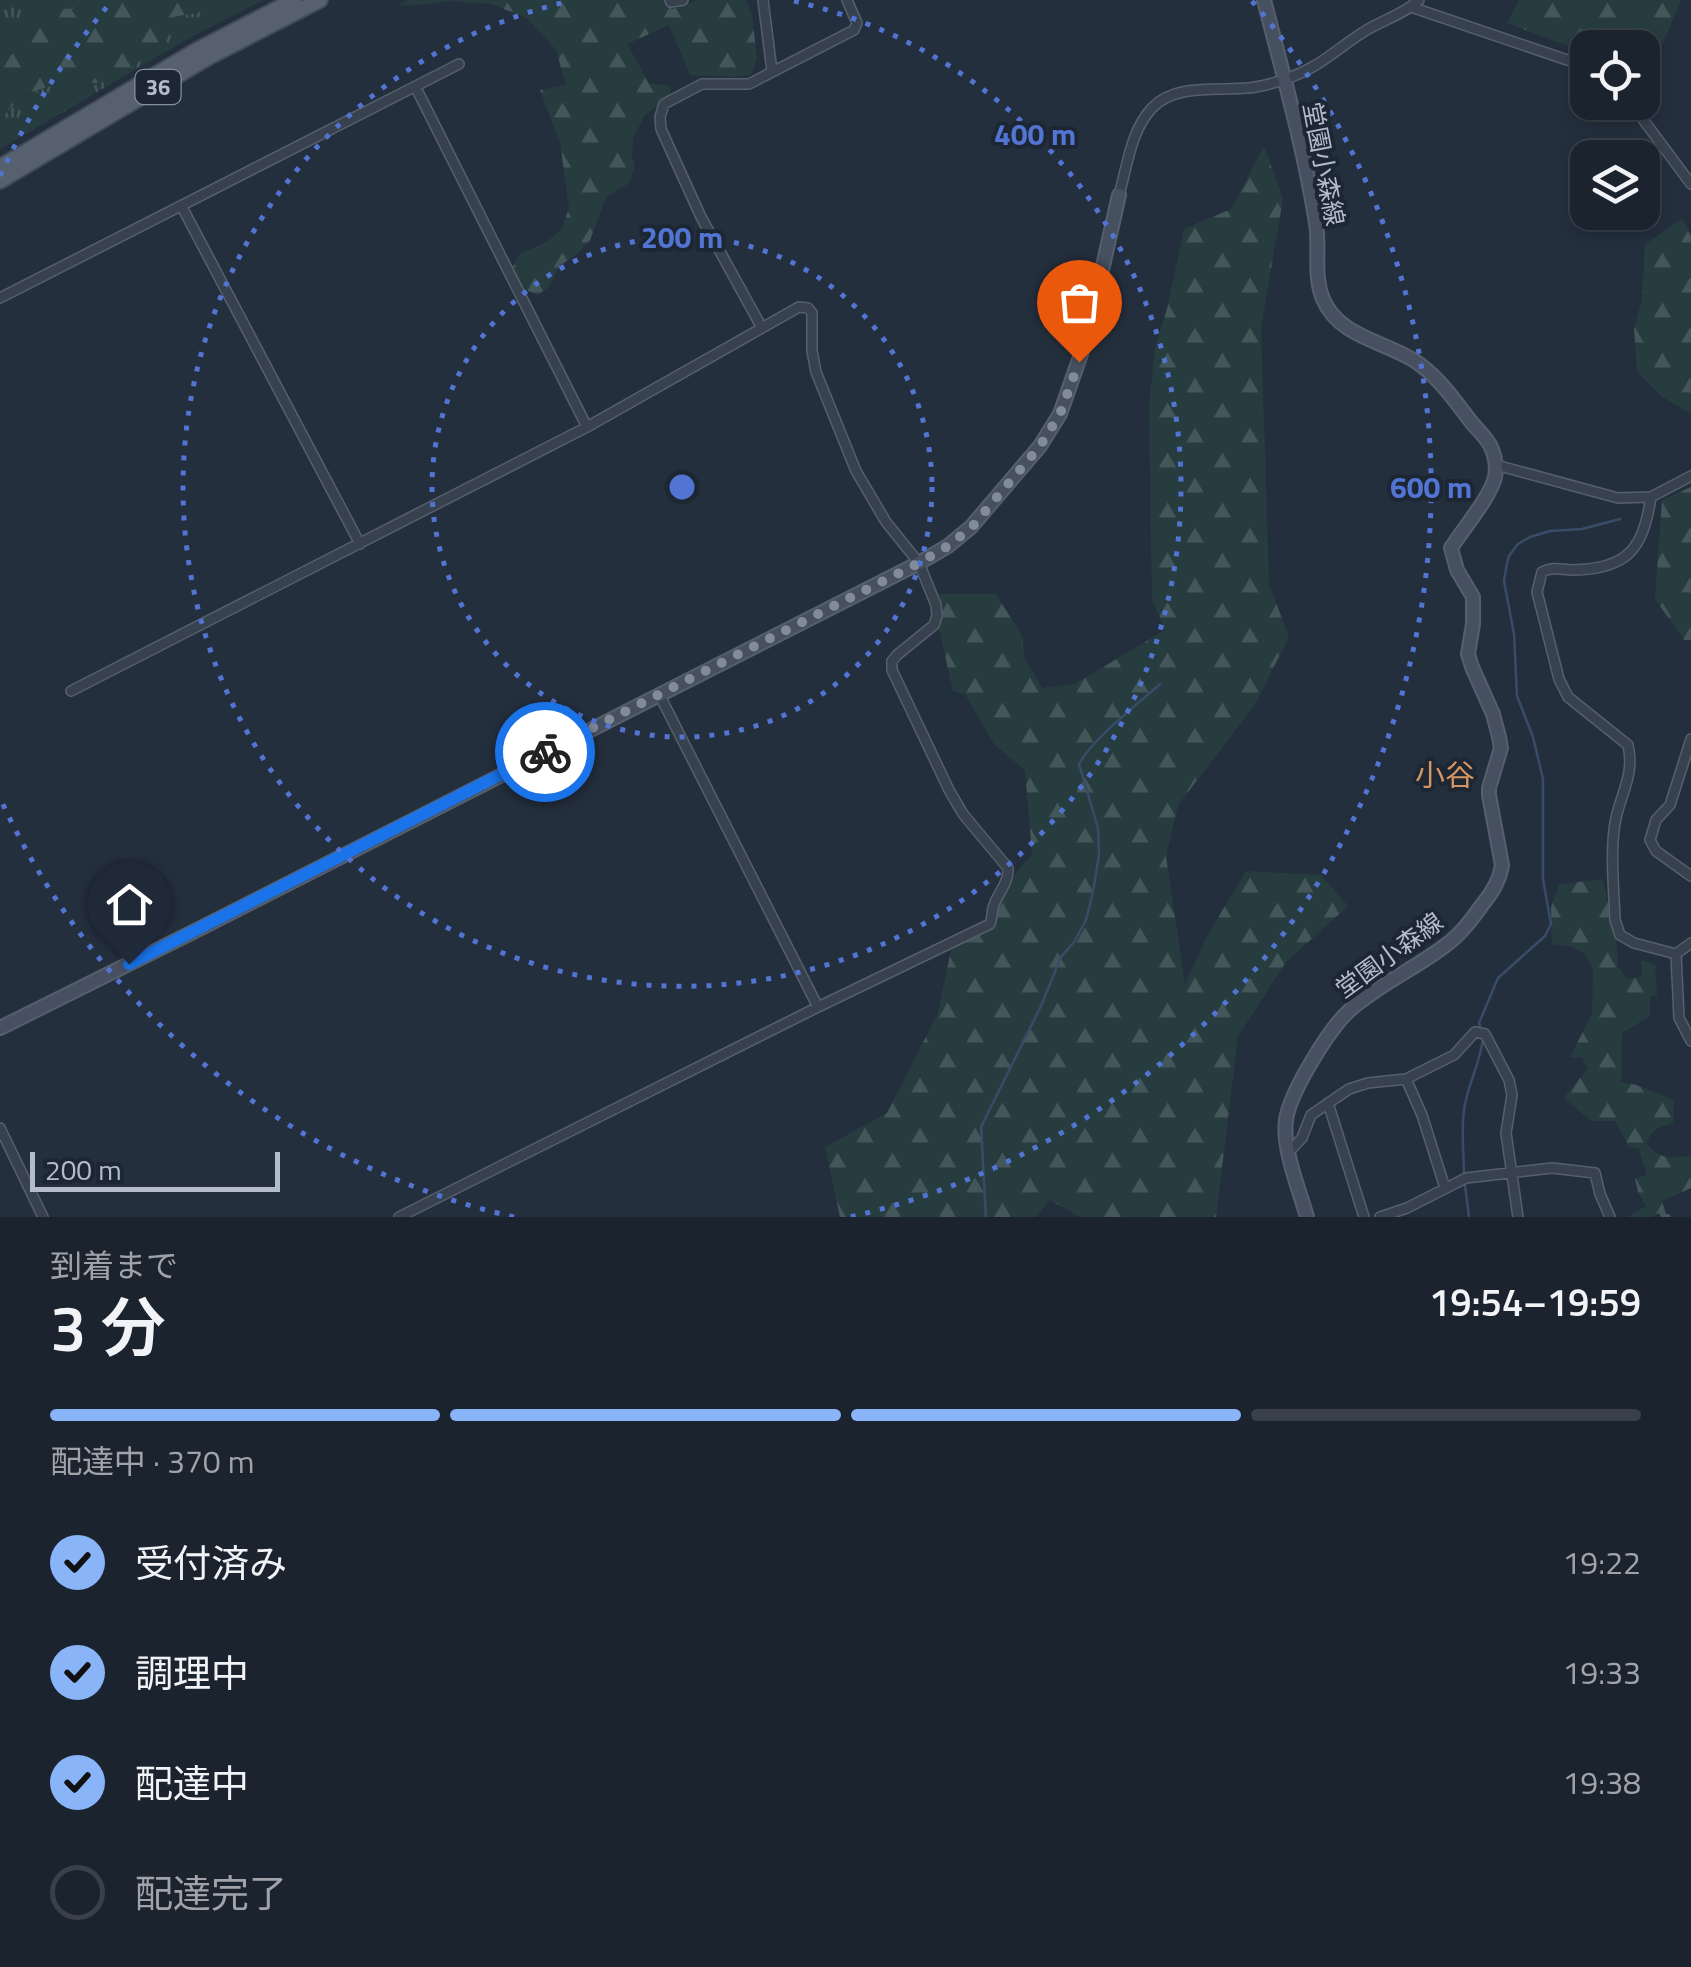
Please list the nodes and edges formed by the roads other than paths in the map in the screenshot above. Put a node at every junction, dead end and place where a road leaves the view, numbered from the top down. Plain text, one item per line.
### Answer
1 (294, 0) edge
2 (320, 0) edge
3 (670, 0) edge
4 (683, 0) edge
5 (763, 0) edge
6 (846, 0) edge
7 (1264, 0) edge
8 (1415, 4) edge
9 (1570, 61) edge
10 (459, 64) dead end
11 (772, 71) junction
12 (1284, 80) junction
13 (416, 88) junction
14 (1643, 120) edge
15 (0, 167) edge
16 (0, 181) edge
17 (1691, 184) edge
18 (1118, 195) joint
19 (182, 207) junction
20 (0, 298) edge
21 (762, 328) junction
22 (587, 428) junction
23 (1496, 465) junction
24 (1691, 476) edge
25 (1651, 498) junction
26 (360, 544) junction
27 (919, 563) junction
28 (72, 691) dead end
29 (659, 694) junction
30 (1691, 739) edge
31 (1691, 876) edge
32 (1691, 943) edge
33 (1676, 954) junction
34 (818, 1007) junction
35 (0, 1028) edge
36 (1691, 1042) edge
37 (1406, 1080) junction
38 (1328, 1102) junction
39 (0, 1128) edge
40 (1288, 1152) junction
41 (1510, 1173) junction
42 (1446, 1188) junction
43 (43, 1217) edge
44 (399, 1217) edge
45 (1307, 1217) edge
46 (1364, 1217) edge
47 (1380, 1217) edge
48 (1518, 1217) edge
49 (1610, 1217) edge

1 - 15 main road, 36
2 - 16 main road, 36
3 - 4 street
5 - 11 street
6 - 11 street
7 - 12 street, 堂園小森線
8 - 9 street
8 - 12 street
10 - 13 street
11 - 21 street
12 - 18 street
12 - 23 street, 堂園小森線
13 - 19 street
13 - 22 street
14 - 17 street
18 - 27 street
19 - 20 street
19 - 26 street
21 - 22 street
21 - 27 street
22 - 26 street
23 - 25 street
23 - 40 street, 堂園小森線
24 - 25 street
25 - 33 street
26 - 28 street
27 - 29 street
27 - 34 street
29 - 34 street
29 - 35 street
30 - 31 street
32 - 33 street
33 - 36 street
34 - 44 street
37 - 38 street
37 - 41 street
37 - 42 street
38 - 40 street
38 - 46 street
39 - 43 street
40 - 45 street, 堂園小森線
41 - 42 street
41 - 48 street
41 - 49 street
42 - 47 street

